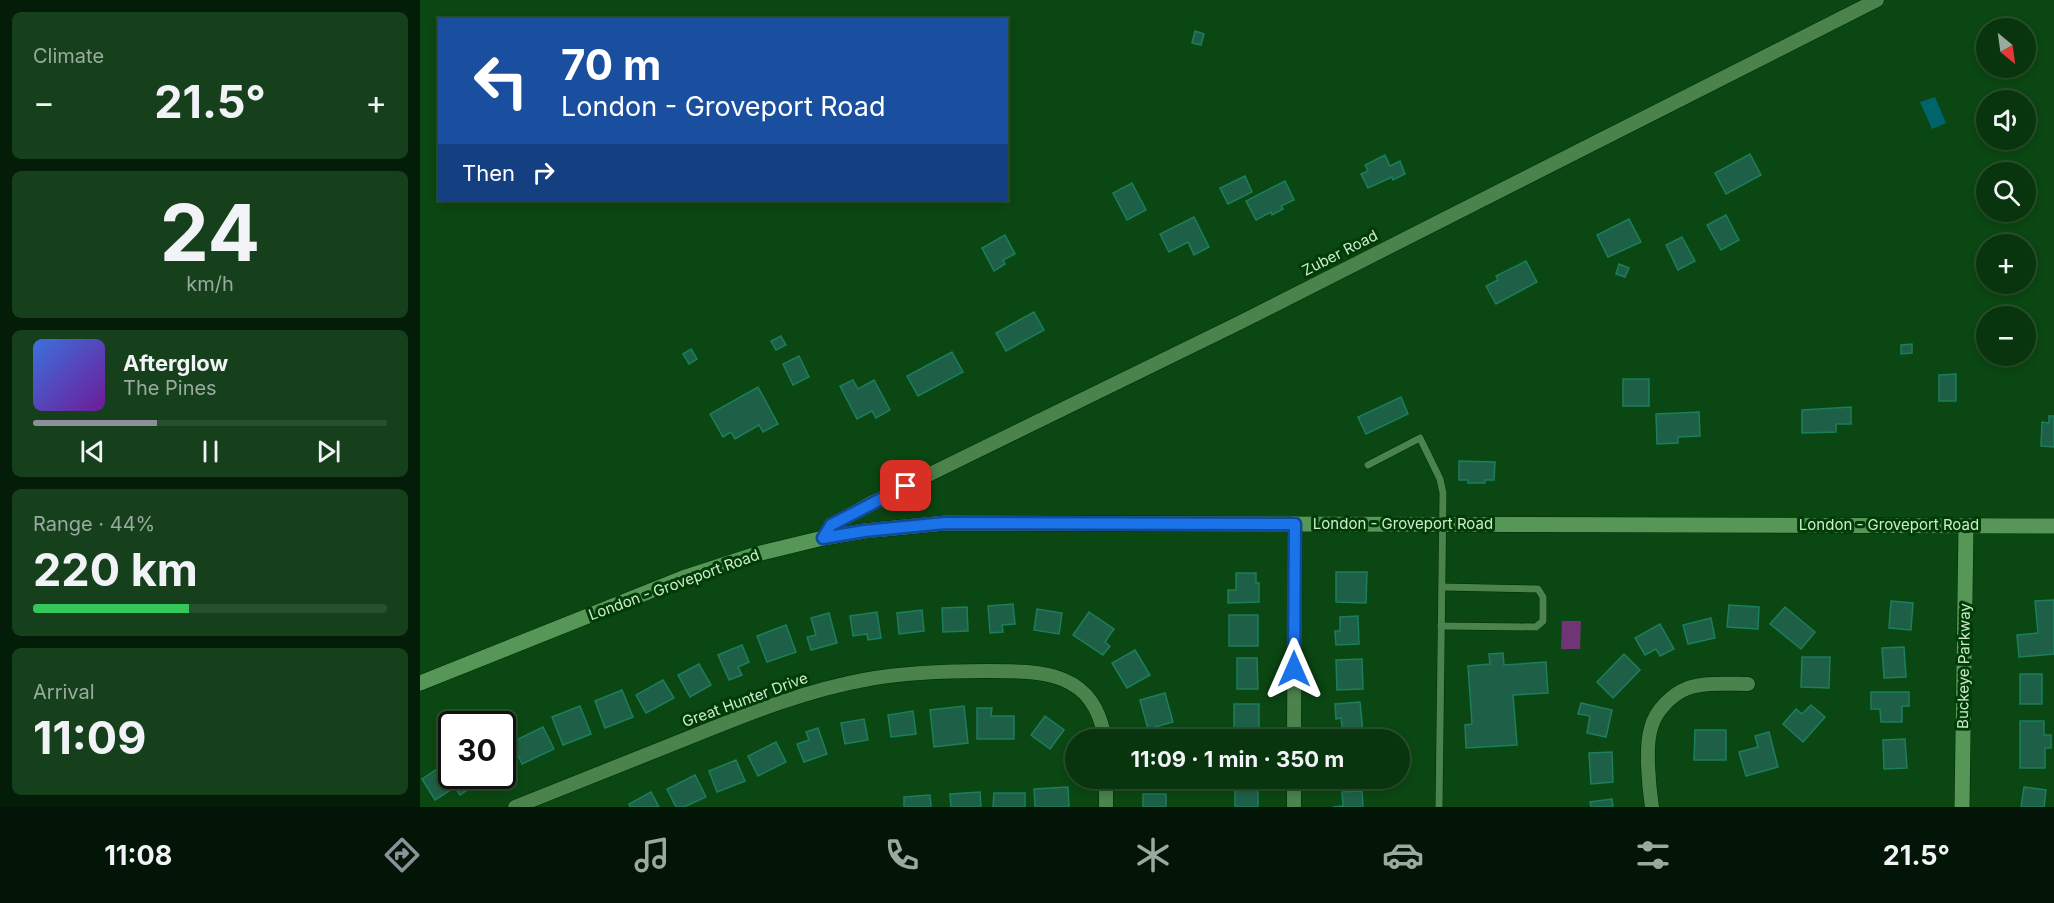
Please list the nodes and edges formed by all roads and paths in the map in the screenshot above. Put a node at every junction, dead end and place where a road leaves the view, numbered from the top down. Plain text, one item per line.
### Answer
1 (1877, 0) edge
2 (1368, 465) dead end
3 (1295, 524) junction
4 (1443, 524) junction
5 (1966, 526) junction
6 (2054, 526) edge
7 (823, 538) junction
8 (1442, 587) junction
9 (1441, 627) junction
10 (420, 683) edge
11 (1748, 684) dead end
12 (1102, 729) edge
13 (1294, 729) edge
14 (1106, 789) edge
15 (1294, 789) edge
16 (515, 807) edge
17 (1106, 807) edge
18 (1294, 807) edge
19 (1439, 807) edge
20 (1652, 807) edge
21 (1962, 807) edge

1 - 7 street, Zuber Road
2 - 4 lane
3 - 4 main road, London - Groveport Road
3 - 7 main road, London - Groveport Road
3 - 13 street
4 - 5 main road, London - Groveport Road
4 - 8 lane
5 - 6 main road, London - Groveport Road
5 - 21 main road, Buckeye Parkway
7 - 10 main road, London - Groveport Road
8 - 9 lane
8 - 9 lane
9 - 19 lane
11 - 20 street
12 - 16 street, Great Hunter Drive
14 - 17 street
15 - 18 street

